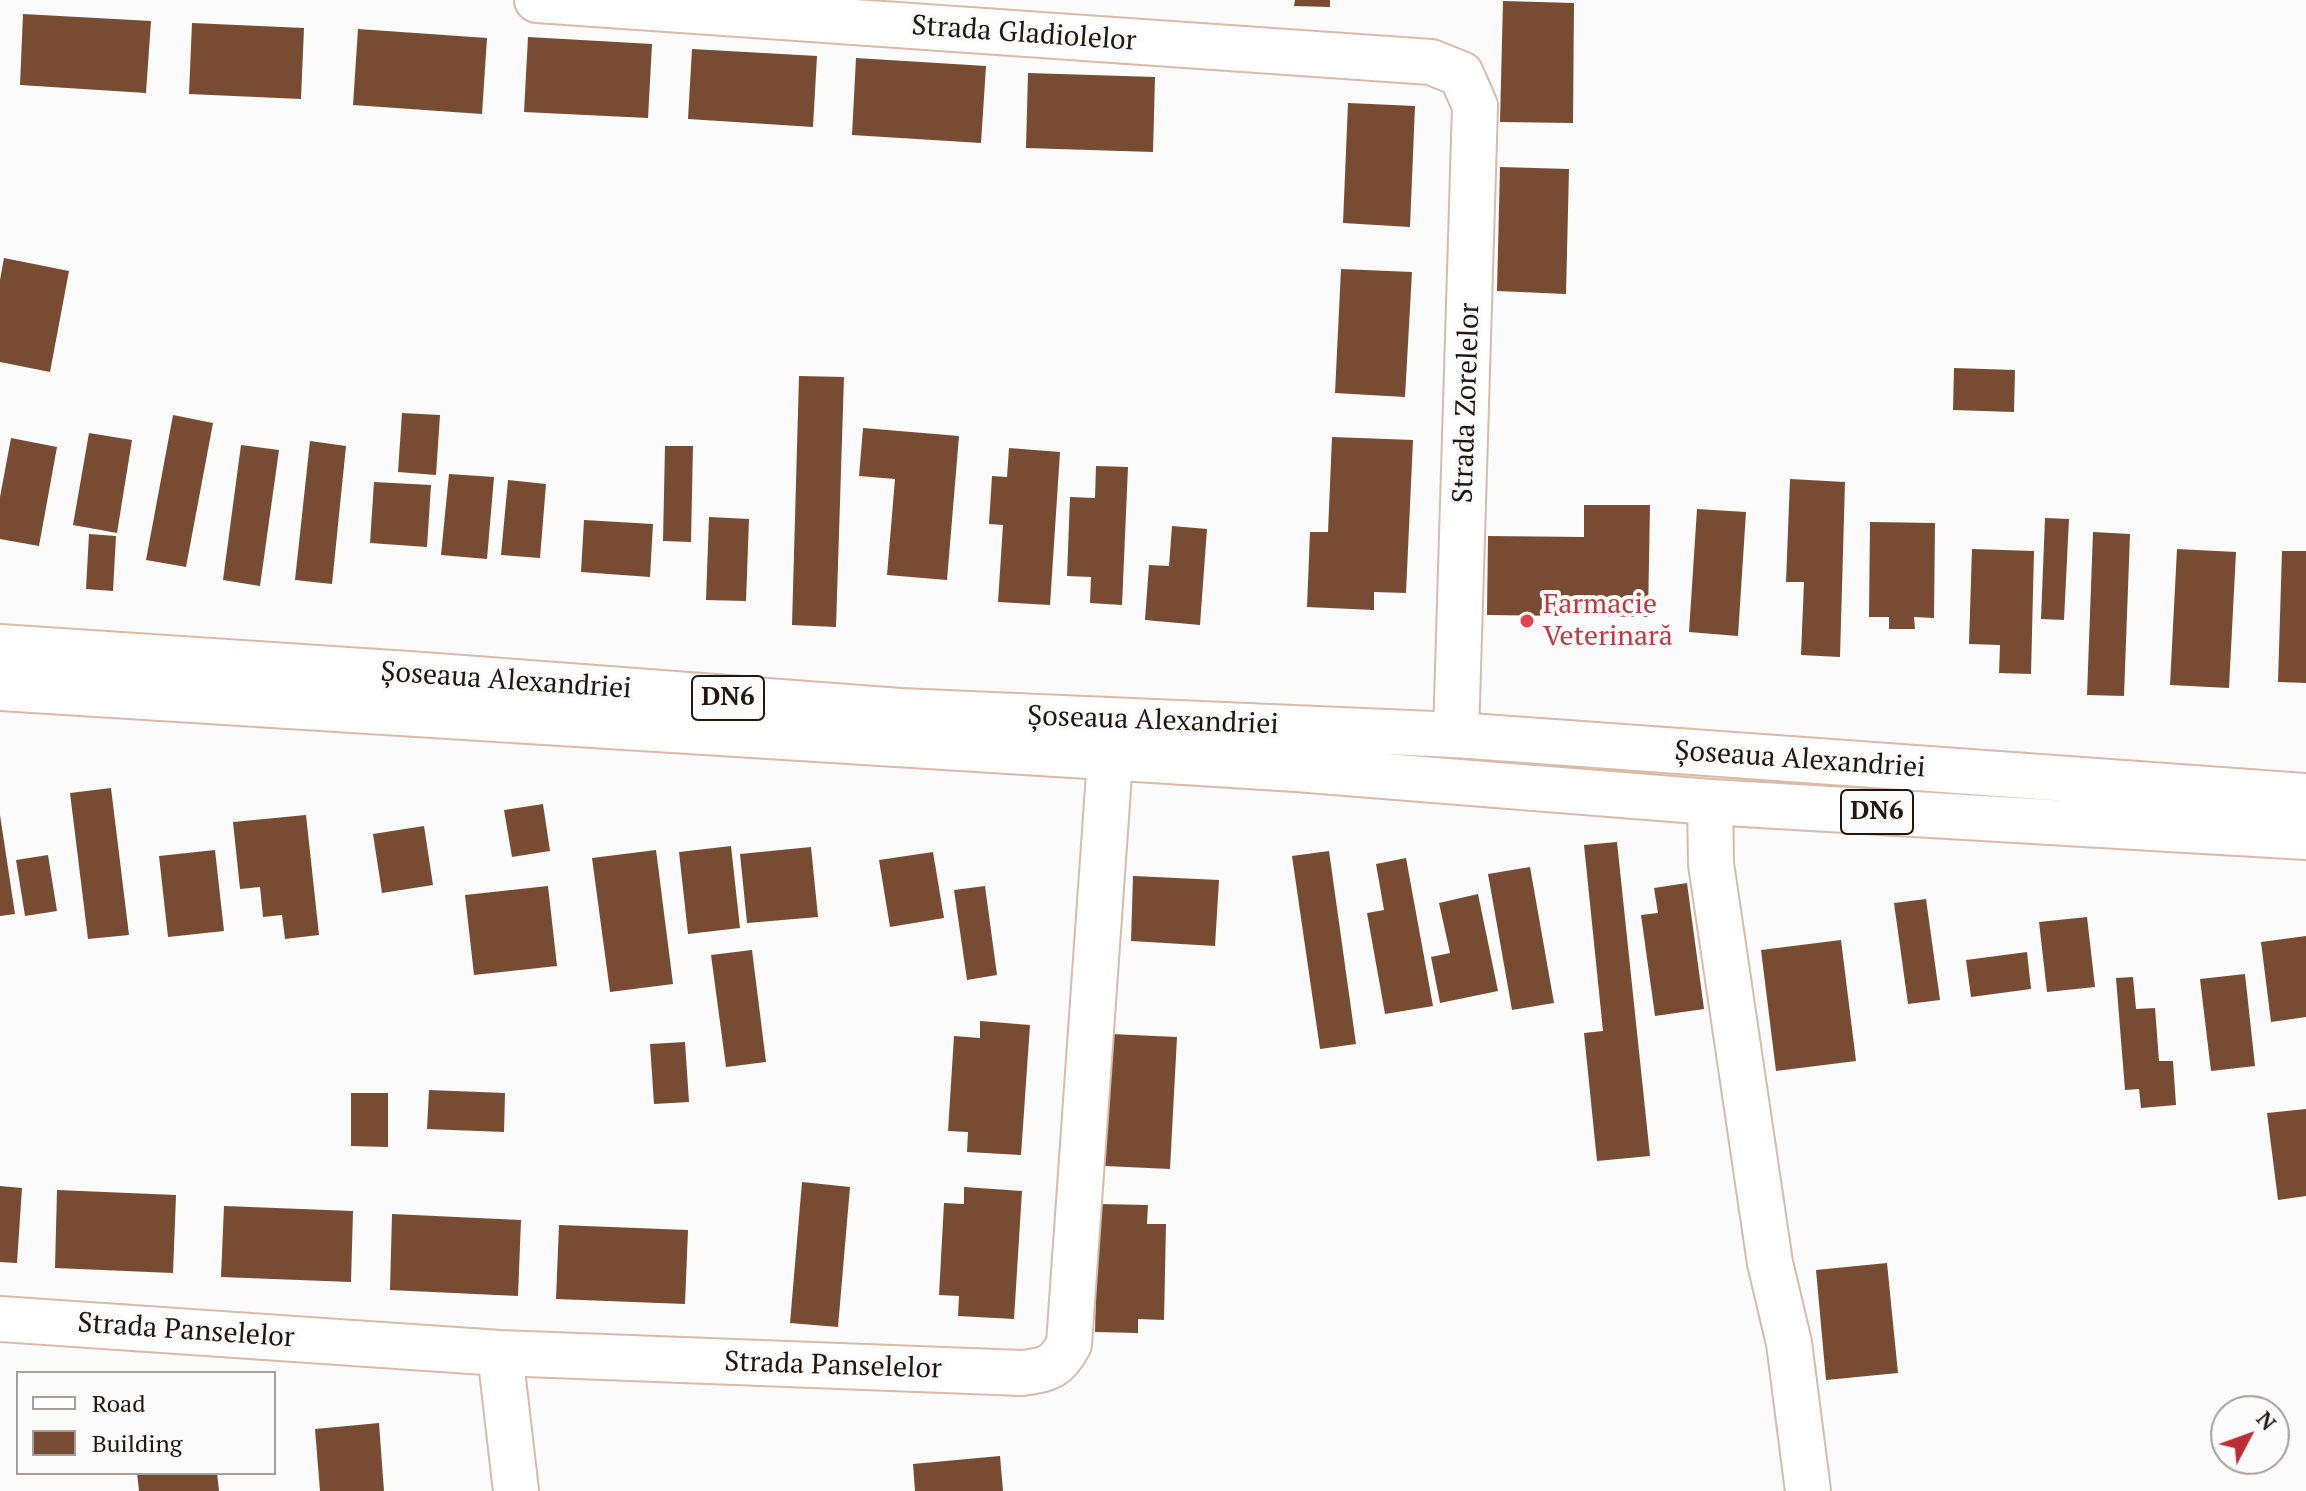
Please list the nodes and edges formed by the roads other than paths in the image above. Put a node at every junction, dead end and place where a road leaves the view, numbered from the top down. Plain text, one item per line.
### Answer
1 (537, 0) edge
2 (1461, 74) joint
3 (0, 647) edge
4 (0, 688) edge
5 (1456, 735) junction
6 (1110, 760) junction
7 (2306, 796) edge
8 (1710, 802) junction
9 (2306, 837) edge
10 (0, 1319) edge
11 (500, 1353) junction
12 (516, 1491) edge
13 (1808, 1491) edge

1 - 2 main road, Strada Gladiolelor
2 - 5 main road, Strada Zorelelor
3 - 5 main road, Șoseaua Alexandriei / DN6
4 - 6 main road, Șoseaua Alexandriei / DN6
5 - 7 main road, Șoseaua Alexandriei / DN6
6 - 8 main road, Șoseaua Alexandriei / DN6
6 - 11 main road, Strada Panselelor
8 - 9 main road, Șoseaua Alexandriei / DN6
8 - 13 main road
10 - 11 main road, Strada Panselelor
11 - 12 main road

